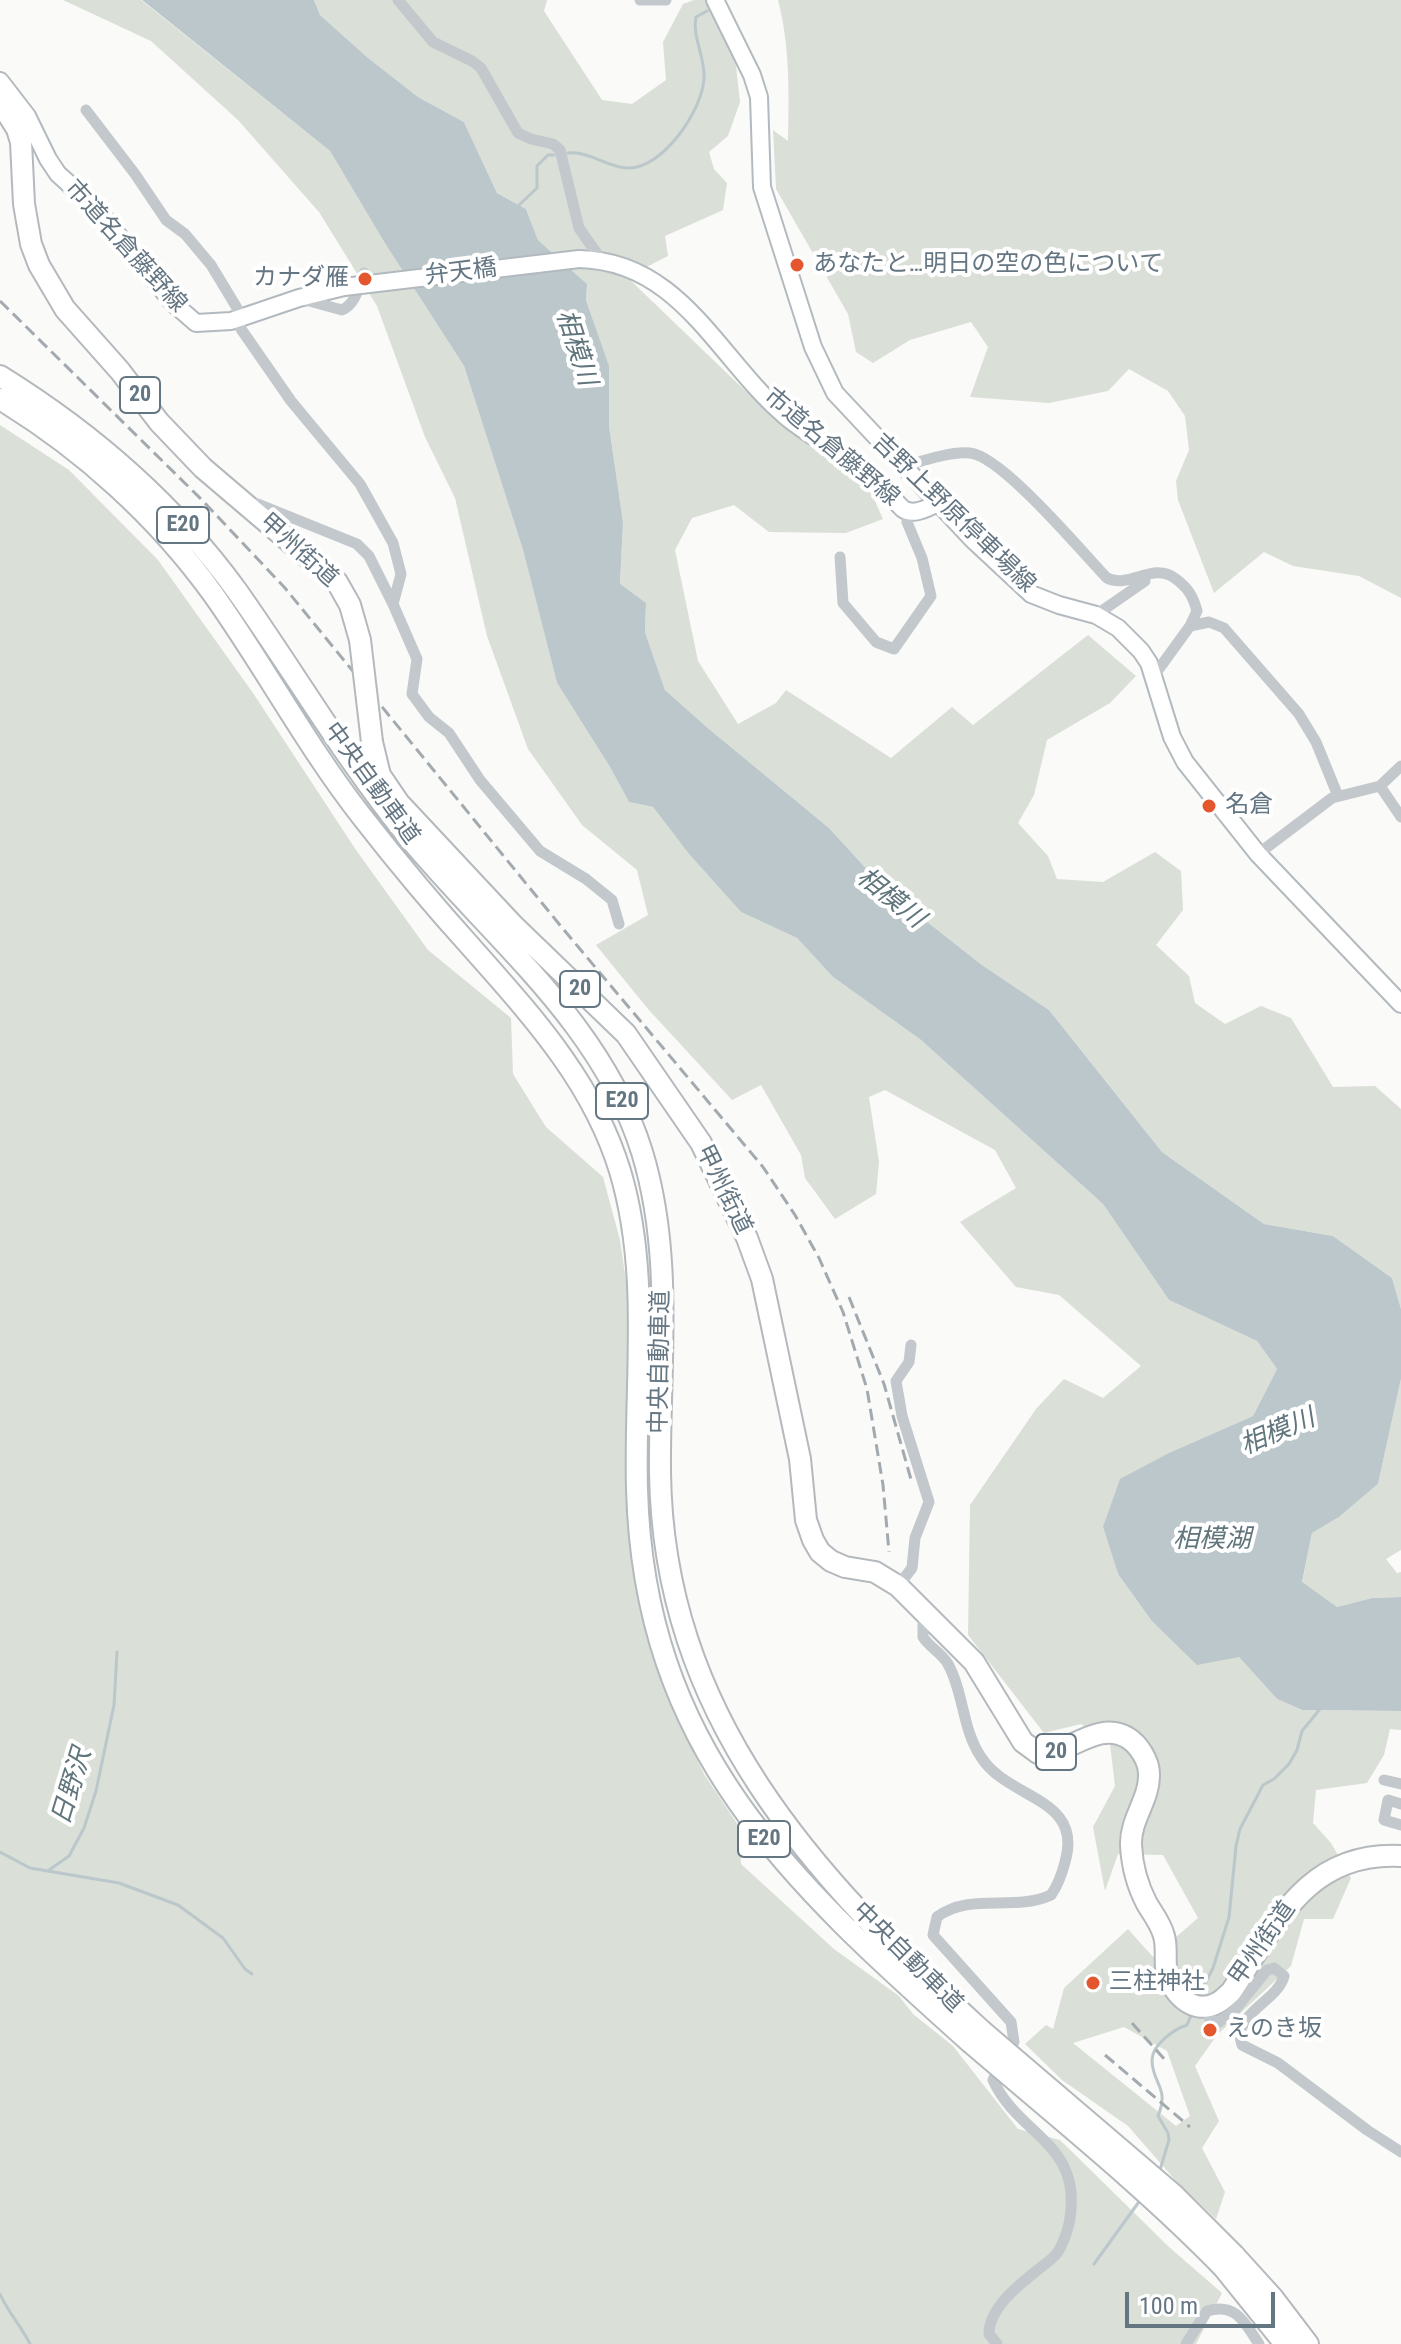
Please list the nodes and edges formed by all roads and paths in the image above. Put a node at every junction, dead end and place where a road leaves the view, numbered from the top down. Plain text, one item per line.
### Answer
1 (398, 0) edge
2 (640, 0) edge
3 (666, 0) edge
4 (715, 0) edge
5 (0, 81) edge
6 (0, 102) edge
7 (86, 110) dead end
8 (579, 259) joint
9 (602, 261) junction
10 (364, 273) dead end
11 (344, 287) joint
12 (299, 298) junction
13 (239, 319) junction
14 (0, 376) edge
15 (0, 399) edge
16 (903, 467) junction
17 (938, 503) junction
18 (248, 507) junction
19 (909, 512) junction
20 (840, 557) dead end
21 (1186, 587) junction
22 (393, 604) junction
23 (1096, 615) junction
24 (1190, 626) junction
25 (1153, 677) junction
26 (1401, 766) edge
27 (1380, 786) junction
28 (1338, 796) junction
29 (1401, 817) edge
30 (1258, 854) junction
31 (619, 924) dead end
32 (1401, 1004) edge
33 (911, 1345) dead end
34 (898, 1586) junction
35 (928, 1618) junction
36 (1384, 1780) dead end
37 (1401, 1784) edge
38 (1401, 1804) edge
39 (1401, 1825) edge
40 (1401, 1856) edge
41 (1198, 2005) junction
42 (976, 2037) junction
43 (1401, 2152) edge
44 (1228, 2261) junction
45 (997, 2344) edge
46 (1186, 2344) edge
47 (1259, 2344) edge
48 (1285, 2344) edge
49 (1308, 2344) edge

1 - 9 street
2 - 3 street
4 - 16 main road, 吉野上野原停車場線
5 - 13 main road, 市道名倉藤野線
6 - 18 highway, 甲州街道 / 20
7 - 13 street
8 - 9 main road, 市道名倉藤野線
8 - 11 main road, 弁天橋, bridge
9 - 19 main road, 市道名倉藤野線
10 - 12 street
11 - 12 main road, 市道名倉藤野線
12 - 13 main road, 市道名倉藤野線
13 - 22 street
14 - 42 highway, 中央自動車道 / E20
15 - 42 highway, 中央自動車道 / E20
16 - 17 main road, 吉野上野原停車場線
16 - 21 street
17 - 19 main road, 市道名倉藤野線
17 - 23 main road, 吉野上野原停車場線
18 - 22 street
18 - 34 highway, 甲州街道 / 20, bridge
19 - 20 street
21 - 23 street
21 - 24 street
22 - 31 street
23 - 25 main road, 吉野上野原停車場線
24 - 25 street
24 - 28 street
25 - 30 main road, 吉野上野原停車場線
26 - 27 street
27 - 28 street
27 - 29 street
28 - 30 street
30 - 32 main road, 吉野上野原停車場線
33 - 34 street
34 - 35 highway, 甲州街道 / 20
35 - 41 highway, 甲州街道 / 20
35 - 45 street
36 - 37 street
38 - 39 street
40 - 41 highway, 甲州街道
41 - 43 street
42 - 44 highway, 中央自動車道 / E20, bridge
44 - 48 highway, 中央自動車道 / E20
44 - 49 highway, 中央自動車道 / E20
46 - 47 street

